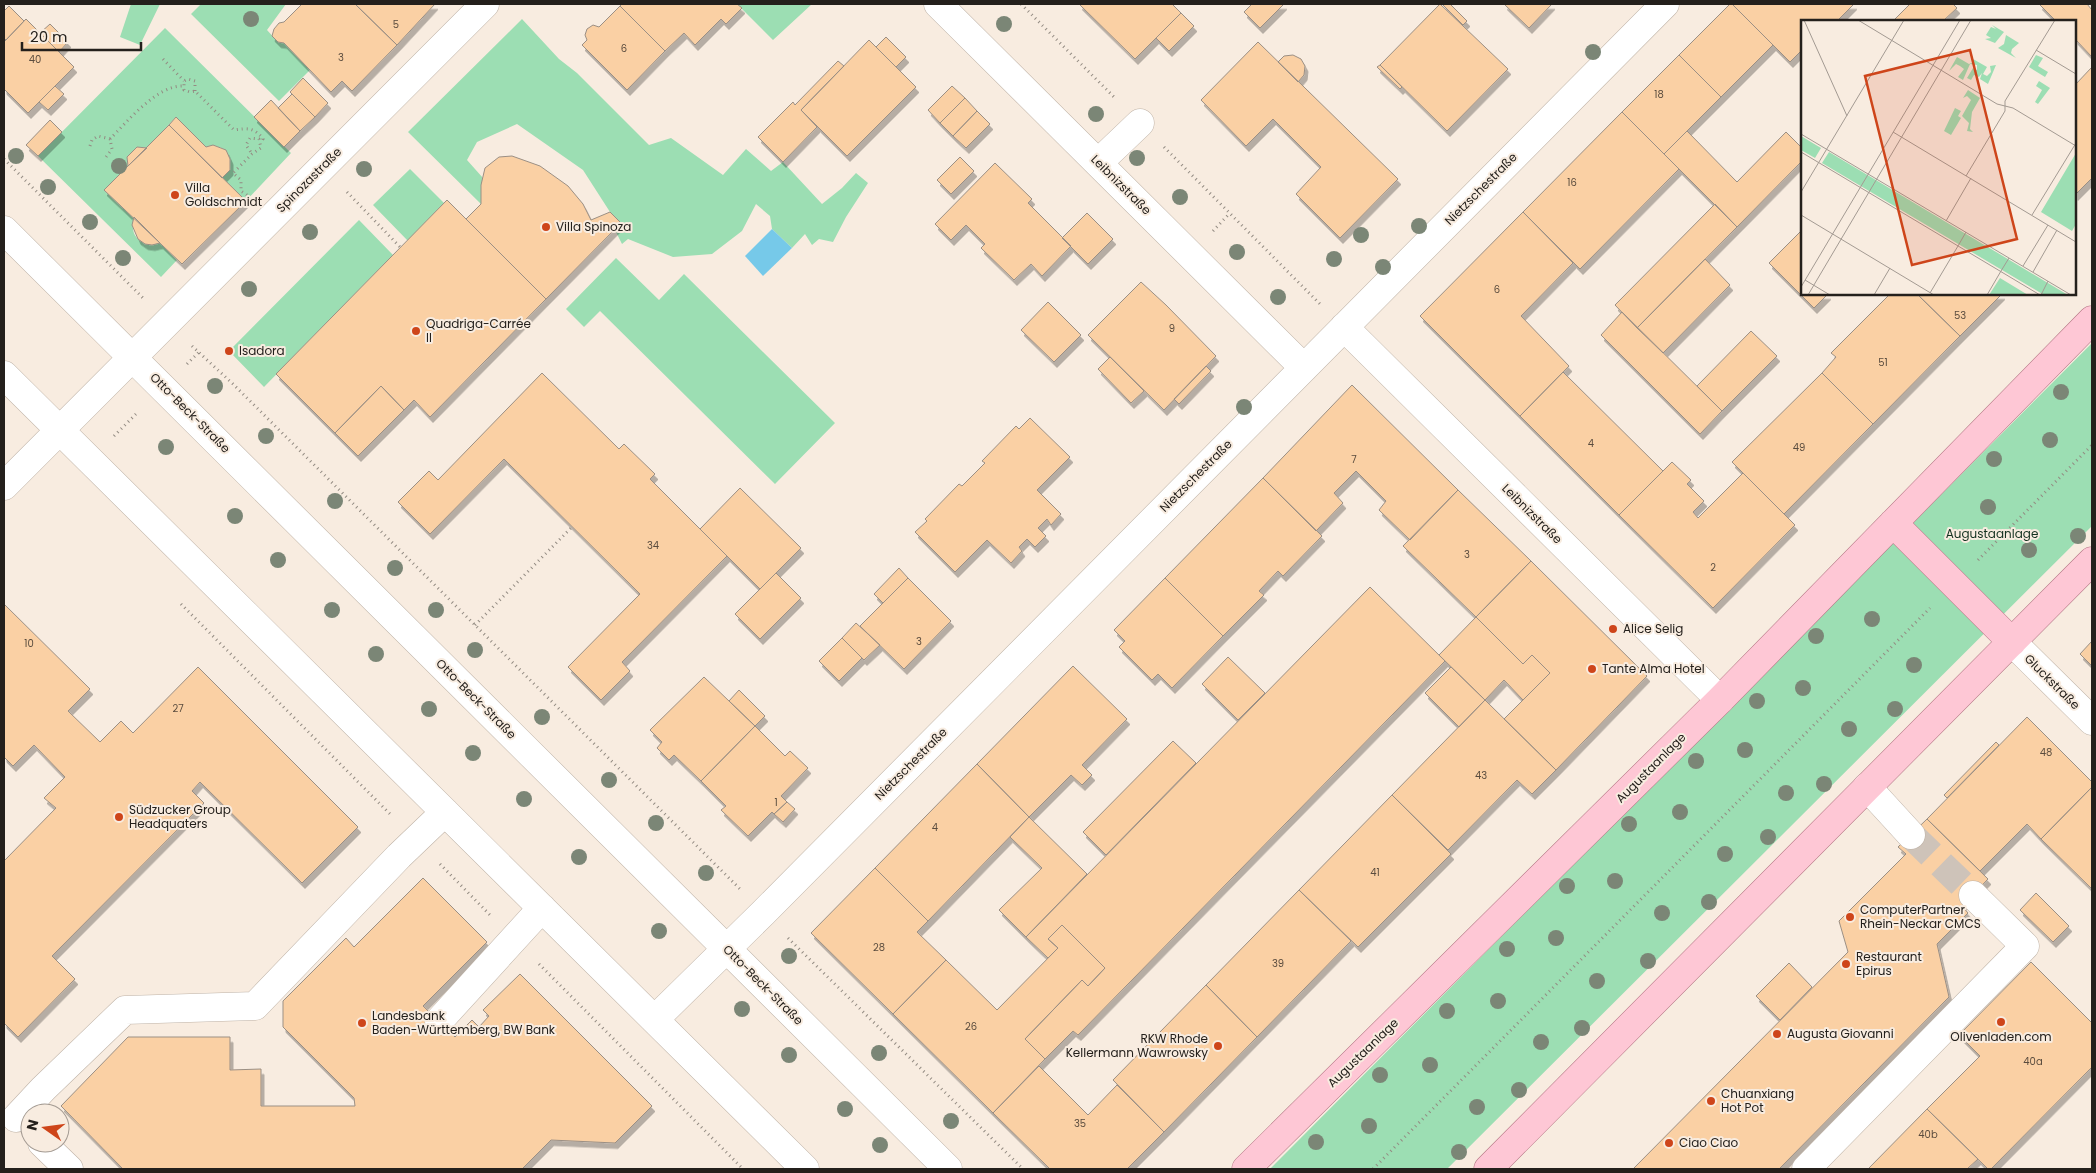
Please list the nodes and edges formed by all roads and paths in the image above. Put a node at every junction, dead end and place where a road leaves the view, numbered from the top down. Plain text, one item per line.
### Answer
1 (485, 4) edge
2 (938, 4) edge
3 (1021, 4) edge
4 (1665, 4) edge
5 (163, 59) dead end
6 (184, 81) junction
7 (182, 86) junction
8 (195, 91) junction
9 (1140, 123) junction
10 (110, 139) junction
11 (261, 143) junction
12 (90, 146) dead end
13 (252, 154) junction
14 (106, 157) dead end
15 (4, 158) edge
16 (1098, 163) junction
17 (323, 167) junction
18 (241, 191) dead end
19 (4, 230) edge
20 (400, 247) dead end
21 (2092, 320) edge
22 (167, 323) junction
23 (1344, 328) junction
24 (199, 352) junction
25 (133, 357) junction
26 (1304, 368) junction
27 (4, 375) edge
28 (164, 387) junction
29 (60, 430) junction
30 (2092, 445) edge
31 (90, 460) junction
32 (4, 486) edge
33 (1894, 523) junction
34 (572, 527) dead end
35 (2092, 561) edge
36 (1954, 584) junction
37 (475, 625) junction
38 (2012, 642) junction
39 (1720, 700) junction
40 (2092, 721) edge
41 (1867, 787) junction
42 (445, 812) junction
43 (1911, 834) tunnel mouth
44 (1974, 895) tunnel mouth
45 (542, 908) junction
46 (763, 913) junction
47 (727, 949) junction
48 (655, 1019) junction
49 (439, 1021) dead end
50 (17, 1118) edge
51 (52, 1153) edge
52 (68, 1169) edge
53 (805, 1169) edge
54 (948, 1169) edge
55 (1023, 1169) edge
56 (1246, 1169) edge
57 (1373, 1169) edge
58 (1488, 1169) edge
59 (1806, 1169) edge

1 - 17 street, Spinozastraße
2 - 16 street, Leibnizstraße
3 - 9 path
4 - 23 street, Nietzschestraße
5 - 6 path
6 - 7 path
6 - 8 path
7 - 8 path
7 - 10 path
8 - 11 path
9 - 16 street
9 - 23 path
10 - 12 path
10 - 14 path
11 - 13 path
11 - 13 path
13 - 18 path
15 - 22 path
16 - 26 street, Leibnizstraße
17 - 20 path
17 - 22 street, Spinozastraße
19 - 25 street, Otto-Beck-Straße
21 - 33 main road, Augustaanlage
22 - 24 path
22 - 25 street, Spinozastraße
23 - 26 street, Nietzschestraße
23 - 39 street, Leibnizstraße
24 - 28 path
24 - 37 path
25 - 28 street, Otto-Beck-Straße
25 - 29 street, Spinozastraße
26 - 46 street, Nietzschestraße
27 - 29 street
28 - 31 path
28 - 47 street, Otto-Beck-Straße
29 - 31 street
29 - 32 street, Spinozastraße
30 - 36 path
31 - 42 street
33 - 36 main road
33 - 39 main road, Augustaanlage
34 - 37 path
35 - 38 main road
36 - 38 main road
36 - 57 path
37 - 46 path
38 - 40 street, Gluckstraße
38 - 41 main road
39 - 56 main road, Augustaanlage
41 - 43 street
41 - 58 main road
42 - 45 street
42 - 50 street
44 - 59 street
45 - 48 street
45 - 49 street
46 - 47 street, Nietzschestraße
46 - 55 path
47 - 48 street, Nietzschestraße
47 - 54 street, Otto-Beck-Straße
48 - 53 street
51 - 52 street

